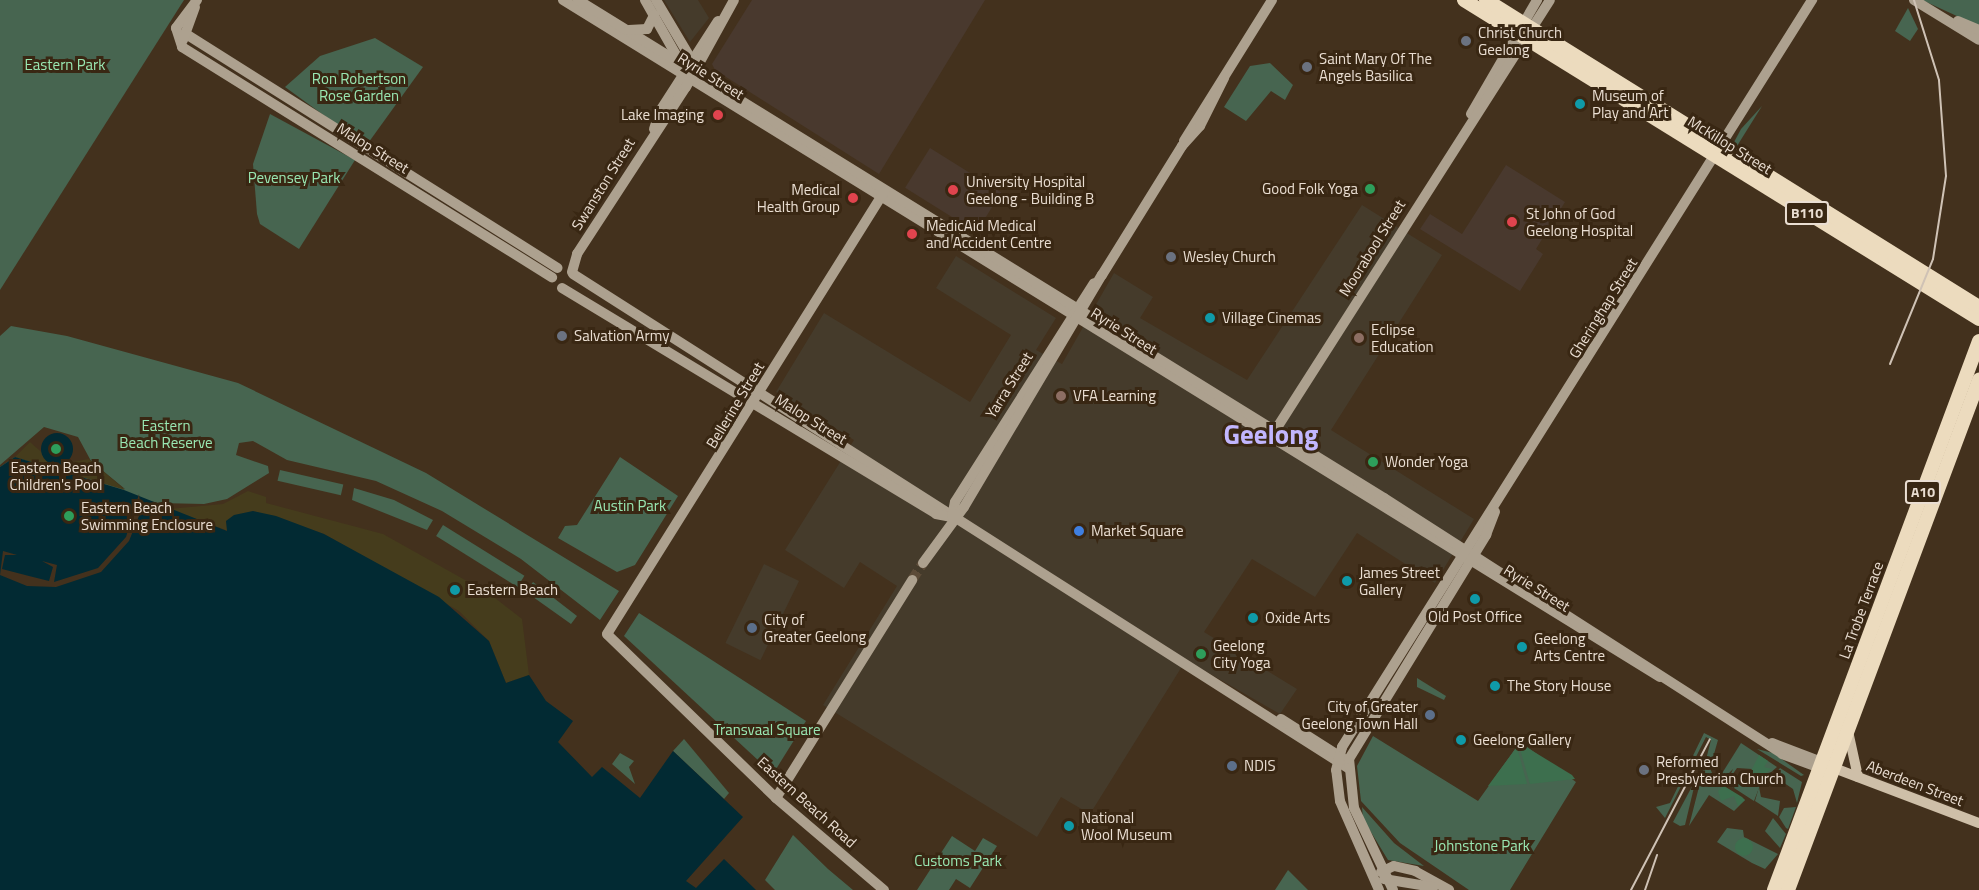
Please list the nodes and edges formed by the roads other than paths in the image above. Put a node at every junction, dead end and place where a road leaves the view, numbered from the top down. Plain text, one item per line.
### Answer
1 (197, 0) edge
2 (563, 0) edge
3 (578, 0) edge
4 (645, 0) edge
5 (656, 0) edge
6 (734, 0) edge
7 (1272, 0) edge
8 (1464, 0) edge
9 (1486, 0) edge
10 (1537, 0) edge
11 (1550, 0) edge
12 (1812, 0) edge
13 (1914, 0) edge
14 (1927, 8) junction
15 (654, 15) junction
16 (628, 30) junction
17 (1979, 30) edge
18 (1525, 31) junction
19 (186, 34) junction
20 (1979, 40) edge
21 (179, 45) junction
22 (688, 69) junction
23 (231, 72) junction
24 (1718, 151) junction
25 (884, 194) junction
26 (1876, 243) junction
27 (577, 254) junction
28 (556, 271) junction
29 (573, 273) junction
30 (1911, 278) junction
31 (562, 288) junction
32 (1979, 307) edge
33 (620, 313) junction
34 (1077, 314) junction
35 (1979, 319) edge
36 (1979, 341) edge
37 (1979, 380) edge
38 (757, 397) junction
39 (1272, 435) junction
40 (952, 517) junction
41 (1466, 556) junction
42 (923, 563) tunnel mouth
43 (912, 580) tunnel mouth
44 (607, 634) joint
45 (1373, 707) junction
46 (1848, 731) junction
47 (1760, 740) junction
48 (1338, 757) junction
49 (1801, 763) junction
50 (1830, 767) junction
51 (1347, 768) junction
52 (1858, 777) junction
53 (1813, 786) junction
54 (1351, 794) junction
55 (1339, 797) junction
56 (776, 798) junction
57 (1979, 823) edge
58 (1374, 878) junction
59 (1389, 879) edge
60 (1436, 889) edge
61 (884, 890) edge
62 (1379, 890) edge
63 (1409, 890) edge
64 (1449, 890) edge
65 (1774, 890) edge
66 (1788, 890) edge

1 - 19 street
1 - 21 street
2 - 22 street, Ryrie Street
3 - 16 street, Ryrie Street
4 - 15 street
5 - 22 street
6 - 22 street, Swanston Street
7 - 34 street, Yarra Street
8 - 18 highway, McKillop Street / B110
9 - 18 highway, McKillop Street / B110
10 - 18 street, Moorabool Street
11 - 18 street, Moorabool Street
12 - 24 street, Gheringhap Street
13 - 14 street
14 - 17 street
14 - 20 street
15 - 16 street
15 - 22 street
16 - 22 street, Ryrie Street
18 - 24 highway, McKillop Street / B110
18 - 39 street, Moorabool Street
19 - 21 street
19 - 23 street, Malop Street
21 - 23 street, Malop Street
22 - 25 street, Ryrie Street
22 - 27 street, Swanston Street
23 - 28 street, Malop Street
24 - 26 highway, McKillop Street / B110
24 - 30 highway, McKillop Street / B110
24 - 41 street, Gheringhap Street
25 - 34 street, Ryrie Street
25 - 38 street, Bellerine Street
26 - 30 highway
26 - 32 highway, McKillop Street / B110
27 - 28 street, Swanston Street
27 - 29 street, Swanston Street
28 - 29 street, Malop Street
28 - 31 street, Malop Street
29 - 31 street
29 - 33 street, Malop Street
30 - 35 highway, McKillop Street / B110
31 - 33 street, Malop Street
33 - 38 street, Malop Street
34 - 39 street, Ryrie Street
34 - 40 street, Yarra Street
36 - 50 highway, La Trobe Terrace / A10
37 - 46 highway, La Trobe Terrace / A10
38 - 40 street, Malop Street
38 - 44 street, Bellerine Street
39 - 41 street, Ryrie Street
40 - 42 street, Yarra Street
40 - 48 street, Malop Street
41 - 45 street, Gheringhap Street
41 - 47 street, Ryrie Street
43 - 56 street
44 - 56 street, Eastern Beach Road
45 - 48 street, Gheringhap Street
45 - 51 street, Gheringhap Street
46 - 50 highway, La Trobe Terrace / A10
46 - 52 main road
47 - 49 street, Ryrie Street
47 - 50 street, Ryrie Street
48 - 51 street
48 - 55 street
49 - 50 street, Ryrie Street
49 - 53 street
50 - 52 main road, Aberdeen Street
50 - 53 highway, La Trobe Terrace / A10
50 - 66 highway, La Trobe Terrace / A10
51 - 54 street
52 - 57 main road, Aberdeen Street
53 - 65 highway, La Trobe Terrace / A10
54 - 55 street
54 - 59 street
55 - 58 street
56 - 61 street, Eastern Beach Road
58 - 59 street
58 - 62 street
59 - 60 street
59 - 64 street
60 - 63 street

